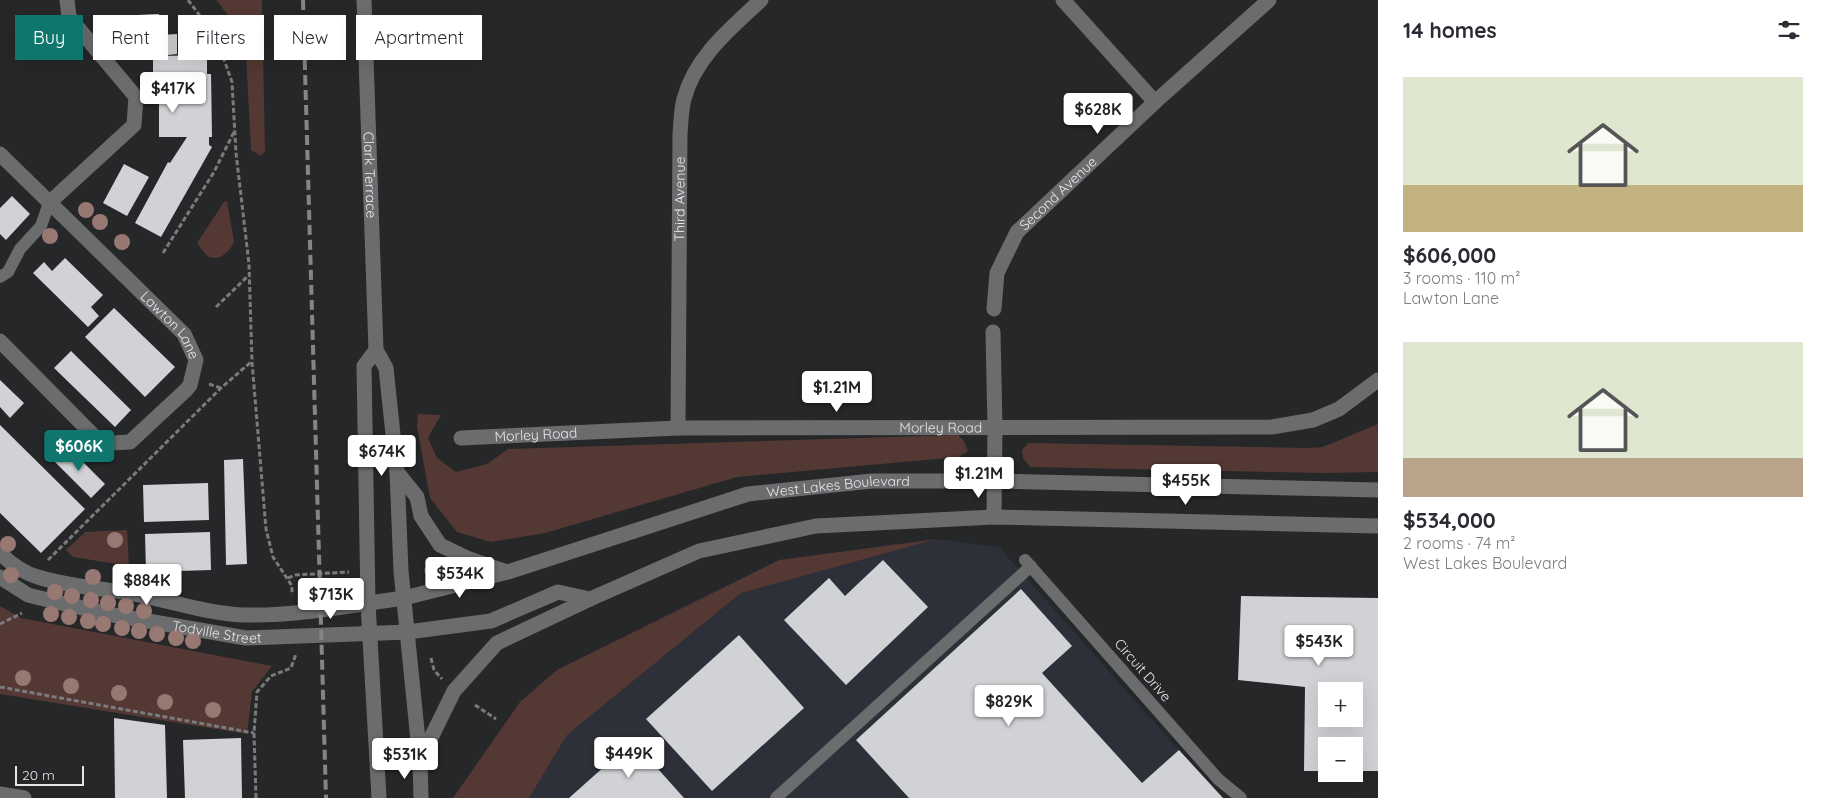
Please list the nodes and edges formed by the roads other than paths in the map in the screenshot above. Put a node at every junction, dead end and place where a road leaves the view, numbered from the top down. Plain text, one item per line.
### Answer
1 (67, 0) edge
2 (364, 0) edge
3 (761, 0) edge
4 (1063, 0) edge
5 (1269, 0) edge
6 (1155, 102) junction
7 (0, 154) edge
8 (49, 203) junction
9 (0, 277) edge
10 (994, 309) dead end
11 (993, 332) dead end
12 (0, 341) edge
13 (376, 350) junction
14 (1378, 380) edge
15 (995, 427) junction
16 (678, 428) junction
17 (461, 438) dead end
18 (397, 472) junction
19 (994, 481) junction
20 (1378, 490) edge
21 (994, 517) junction
22 (1378, 526) edge
23 (0, 553) edge
24 (508, 572) junction
25 (0, 577) edge
26 (404, 598) junction
27 (590, 599) junction
28 (368, 603) junction
29 (292, 614) joint
30 (408, 632) junction
31 (370, 634) junction
32 (420, 760) junction
33 (0, 794) edge
34 (24, 798) edge
35 (379, 798) edge
36 (421, 798) edge
37 (776, 798) edge
38 (1241, 798) edge

1 - 8 street
2 - 13 street, Clark Terrace
3 - 16 street, Third Avenue
4 - 6 street
5 - 6 street, Second Avenue
6 - 10 street, Second Avenue
7 - 8 street, Lawton Lane
8 - 9 lane
8 - 12 street, Lawton Lane
11 - 15 street
13 - 18 street, Clark Terrace
13 - 28 street
14 - 15 street, Morley Road
15 - 16 street, Morley Road
15 - 19 street
16 - 17 street, Morley Road
18 - 24 street
18 - 26 street, Clark Terrace
19 - 20 street, West Lakes Boulevard
19 - 21 street
19 - 24 street, West Lakes Boulevard
21 - 22 street
21 - 27 street
23 - 29 street, Todville Street
24 - 26 street, West Lakes Boulevard
25 - 31 street, Todville Street
26 - 28 street, West Lakes Boulevard
26 - 30 street
27 - 30 street
27 - 32 street
28 - 29 street, West Lakes Boulevard
28 - 31 street
30 - 31 street
30 - 32 street
31 - 35 street
32 - 36 street
33 - 34 street
37 - 38 lane, Circuit Drive

